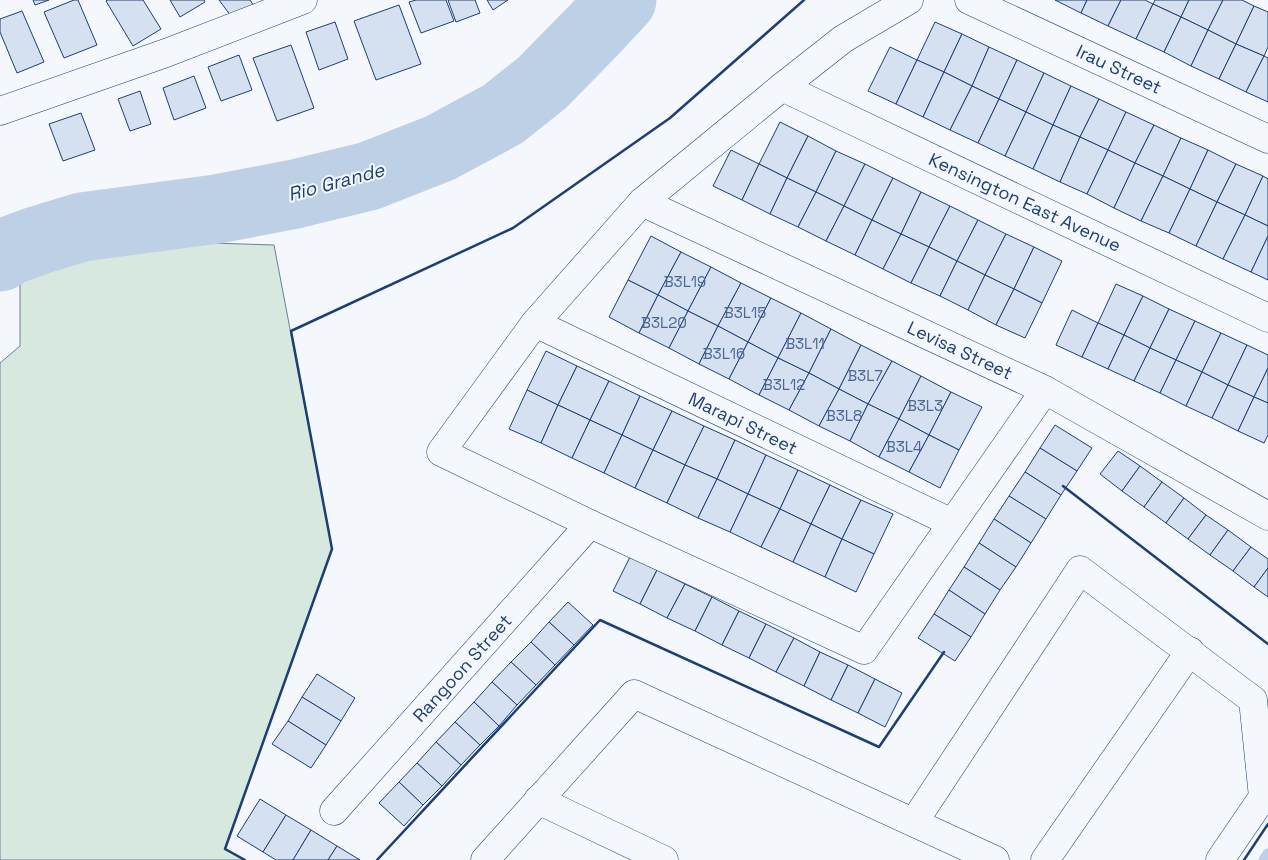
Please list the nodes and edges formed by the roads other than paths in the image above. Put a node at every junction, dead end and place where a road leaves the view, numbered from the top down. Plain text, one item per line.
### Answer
1 (302, 0) edge
2 (909, 0) edge
3 (969, 0) edge
4 (782, 87) junction
5 (0, 111) edge
6 (1268, 139) edge
7 (642, 202) junction
8 (1268, 318) edge
9 (535, 323) junction
10 (1045, 390) junction
11 (1268, 516) edge
12 (952, 523) junction
13 (590, 524) junction
14 (1190, 651) junction
15 (538, 800) junction
16 (334, 811) dead end
17 (914, 822) junction
18 (485, 860) edge
19 (664, 860) edge
20 (995, 860) edge
21 (1045, 860) edge
22 (1220, 860) edge

1 - 5 street
2 - 4 street
3 - 6 street, Irau Street
4 - 7 street
4 - 8 street, Kensington East Avenue
7 - 9 street
7 - 10 street, Levisa Street
9 - 12 street, Marapi Street
9 - 13 street
10 - 11 street, Levisa Street
10 - 12 street
12 - 13 street
13 - 16 street, Rangoon Street
14 - 17 street
14 - 21 street
14 - 22 street
15 - 17 street
15 - 18 street
15 - 19 street
17 - 20 street

